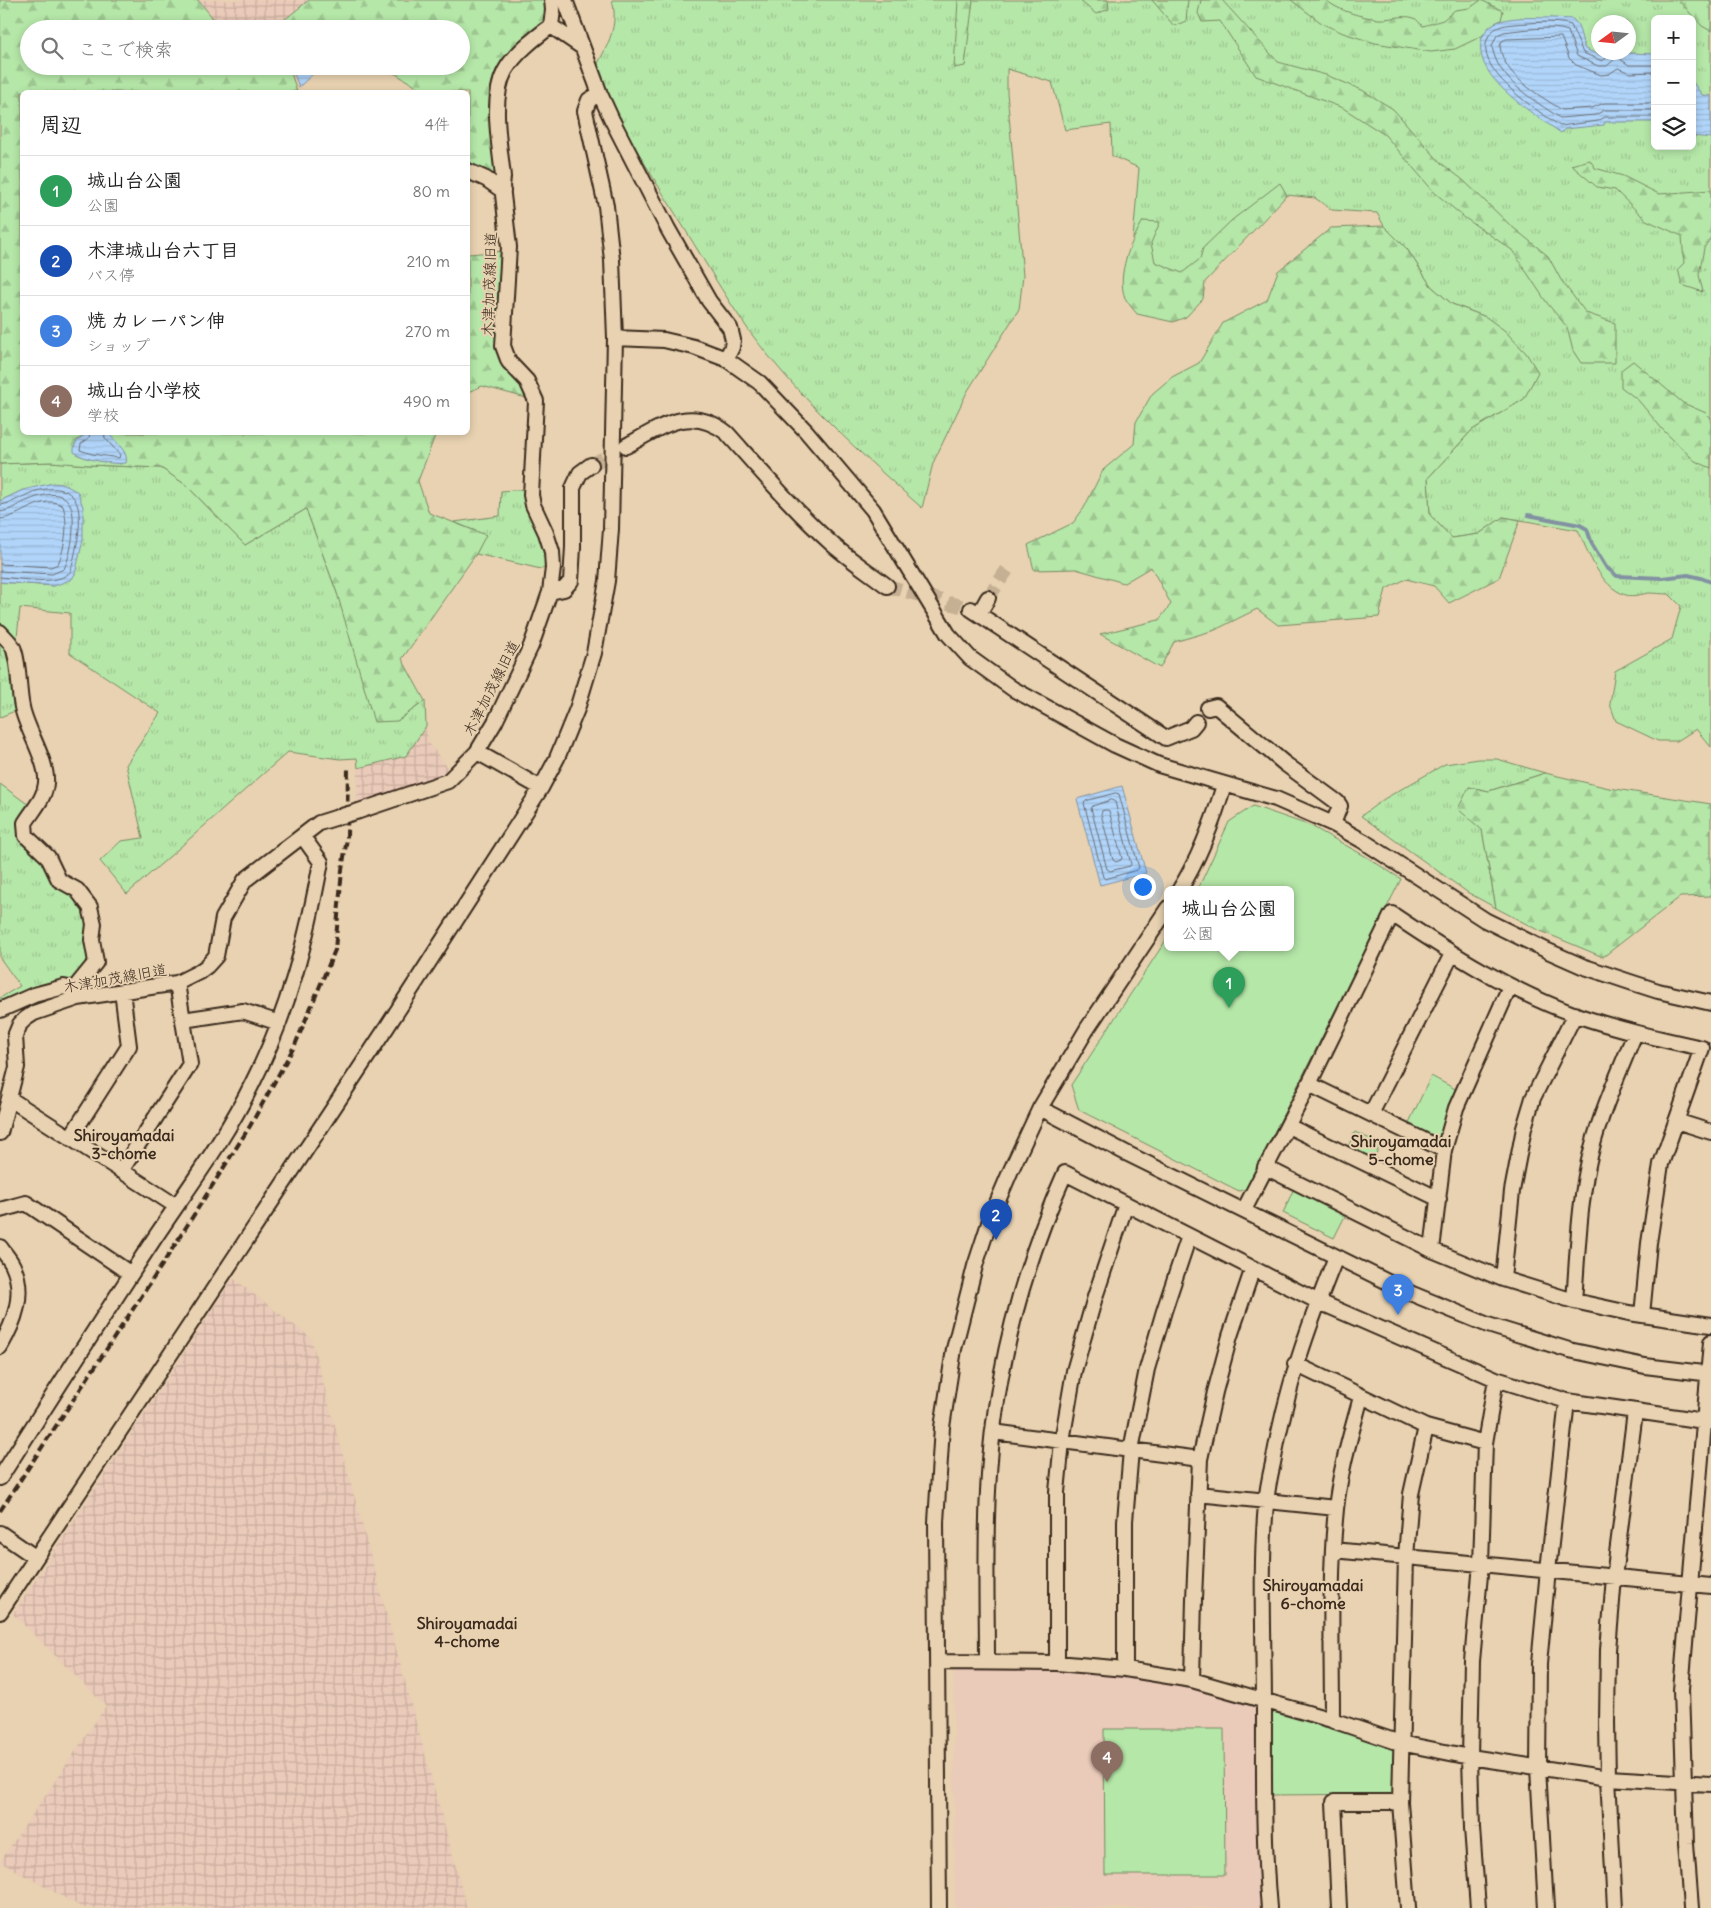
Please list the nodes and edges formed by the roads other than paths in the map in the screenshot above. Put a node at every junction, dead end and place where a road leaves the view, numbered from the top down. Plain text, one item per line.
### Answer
1 (552, 0) edge
2 (565, 0) edge
3 (551, 26) junction
4 (582, 47) junction
5 (600, 94) junction
6 (470, 172) edge
7 (503, 191) junction
8 (615, 338) junction
9 (726, 359) junction
10 (626, 446) tunnel mouth
11 (591, 465) tunnel mouth
12 (887, 586) tunnel mouth
13 (550, 592) junction
14 (988, 598) tunnel mouth
15 (0, 632) edge
16 (1208, 708) dead end
17 (1196, 722) dead end
18 (476, 752) junction
19 (1224, 786) junction
20 (541, 788) junction
21 (1333, 824) junction
22 (303, 837) junction
23 (1182, 886) edge
24 (1164, 914) edge
25 (1452, 954) junction
26 (177, 983) junction
27 (1510, 986) junction
28 (122, 991) junction
29 (76, 993) junction
30 (1711, 1003) edge
31 (0, 1010) edge
32 (1575, 1014) junction
33 (183, 1020) junction
34 (279, 1023) junction
35 (1635, 1033) junction
36 (1706, 1049) edge
37 (1309, 1084) junction
38 (10, 1099) junction
39 (1040, 1108) junction
40 (1371, 1114) junction
41 (1676, 1121) junction
42 (1288, 1126) junction
43 (1711, 1132) edge
44 (0, 1133) edge
45 (70, 1138) junction
46 (1444, 1150) junction
47 (1265, 1167) junction
48 (121, 1171) junction
49 (1439, 1199) junction
50 (1126, 1204) junction
51 (176, 1206) junction
52 (0, 1210) edge
53 (1244, 1210) junction
54 (1190, 1236) junction
55 (0, 1247) edge
56 (1432, 1250) junction
57 (1336, 1257) junction
58 (1253, 1268) junction
59 (131, 1274) junction
60 (1503, 1279) junction
61 (1317, 1301) junction
62 (1574, 1301) junction
63 (1642, 1315) junction
64 (1711, 1325) edge
65 (1711, 1342) edge
66 (0, 1347) edge
67 (1296, 1364) junction
68 (1710, 1374) edge
69 (1496, 1379) junction
70 (1361, 1397) junction
71 (1567, 1402) junction
72 (1635, 1412) junction
73 (1707, 1422) edge
74 (1426, 1427) junction
75 (993, 1432) junction
76 (1062, 1441) junction
77 (1484, 1443) junction
78 (1131, 1450) junction
79 (1200, 1459) junction
80 (0, 1478) edge
81 (1198, 1494) junction
82 (1266, 1501) junction
83 (1336, 1508) junction
84 (0, 1533) edge
85 (1333, 1550) junction
86 (36, 1557) junction
87 (1406, 1557) junction
88 (1481, 1564) junction
89 (1548, 1570) junction
90 (1614, 1577) junction
91 (1689, 1584) junction
92 (1711, 1586) edge
93 (0, 1612) edge
94 (987, 1661) junction
95 (938, 1662) junction
96 (1057, 1663) junction
97 (1126, 1669) junction
98 (1192, 1680) junction
99 (1264, 1701) junction
100 (1332, 1720) junction
101 (1400, 1743) junction
102 (1470, 1757) junction
103 (1538, 1768) junction
104 (1608, 1778) junction
105 (1684, 1783) junction
106 (1711, 1784) edge
107 (1400, 1802) junction
108 (939, 1908) edge
109 (1268, 1908) edge
110 (1339, 1908) edge
111 (1408, 1908) edge
112 (1478, 1908) edge
113 (1546, 1908) edge
114 (1615, 1908) edge
115 (1691, 1908) edge

1 - 3 street
2 - 4 street
3 - 4 street
3 - 7 street, 木津加茂線旧道
4 - 5 street
5 - 8 street
5 - 9 street
6 - 7 street
7 - 13 street, 木津加茂線旧道
8 - 9 street
8 - 20 street
9 - 19 street
10 - 12 street
11 - 13 street
13 - 18 street, 木津加茂線旧道
14 - 17 street
15 - 29 street
16 - 21 street
18 - 20 street
18 - 22 street, 木津加茂線旧道, bridge
19 - 21 street
19 - 23 street
20 - 86 street
21 - 30 street
22 - 26 street, 木津加茂線旧道
22 - 34 street
24 - 39 street
25 - 27 street
25 - 37 street
25 - 40 street
26 - 28 street, 木津加茂線旧道
26 - 33 street
27 - 32 street
27 - 46 street
28 - 29 street, 木津加茂線旧道
28 - 45 street
29 - 31 street
29 - 38 street, 木津加茂線旧道
32 - 35 street
32 - 60 street
33 - 34 street
33 - 48 street
34 - 51 street
35 - 36 street
35 - 62 street
36 - 41 street
37 - 40 street
37 - 42 street
38 - 44 street, 木津加茂線旧道
38 - 45 street
39 - 53 street
39 - 95 street
40 - 46 street
41 - 43 street
41 - 63 street
42 - 47 street
42 - 49 street
45 - 48 street
46 - 49 street
47 - 53 street
47 - 56 street
48 - 51 street
49 - 56 street
50 - 54 street
50 - 75 street
50 - 76 street
51 - 59 street
52 - 59 street
53 - 57 street
54 - 58 street
54 - 78 street
55 - 66 street
56 - 60 street
57 - 61 street
57 - 68 street
58 - 61 street
58 - 79 street
59 - 80 street
60 - 62 street
61 - 67 street
61 - 69 street
62 - 63 street
63 - 64 street
65 - 68 street
67 - 70 street
67 - 82 street
68 - 73 street
69 - 71 street
69 - 77 street
70 - 74 street
70 - 83 street
71 - 72 street
71 - 89 street
72 - 73 street
72 - 90 street
73 - 91 street
74 - 77 street
74 - 87 street
75 - 76 street
75 - 94 street
76 - 78 street
76 - 96 street
77 - 88 street
78 - 79 street
78 - 97 street
79 - 81 street
81 - 82 street
81 - 98 street
82 - 83 street
82 - 99 street
83 - 85 street
84 - 86 street
85 - 87 street
85 - 100 street
86 - 93 street
87 - 88 street
87 - 101 street
88 - 89 street
88 - 102 street
89 - 90 street
89 - 103 street
90 - 91 street
90 - 104 street
91 - 92 street
91 - 105 street
94 - 95 street
94 - 96 street
95 - 108 street
96 - 97 street
97 - 98 street
98 - 99 street
99 - 100 street
99 - 109 street
100 - 101 street
101 - 102 street
101 - 107 street
102 - 103 street
102 - 112 street
103 - 104 street
103 - 113 street
104 - 105 street
104 - 114 street
105 - 106 street
105 - 115 street
107 - 110 street
107 - 111 street

